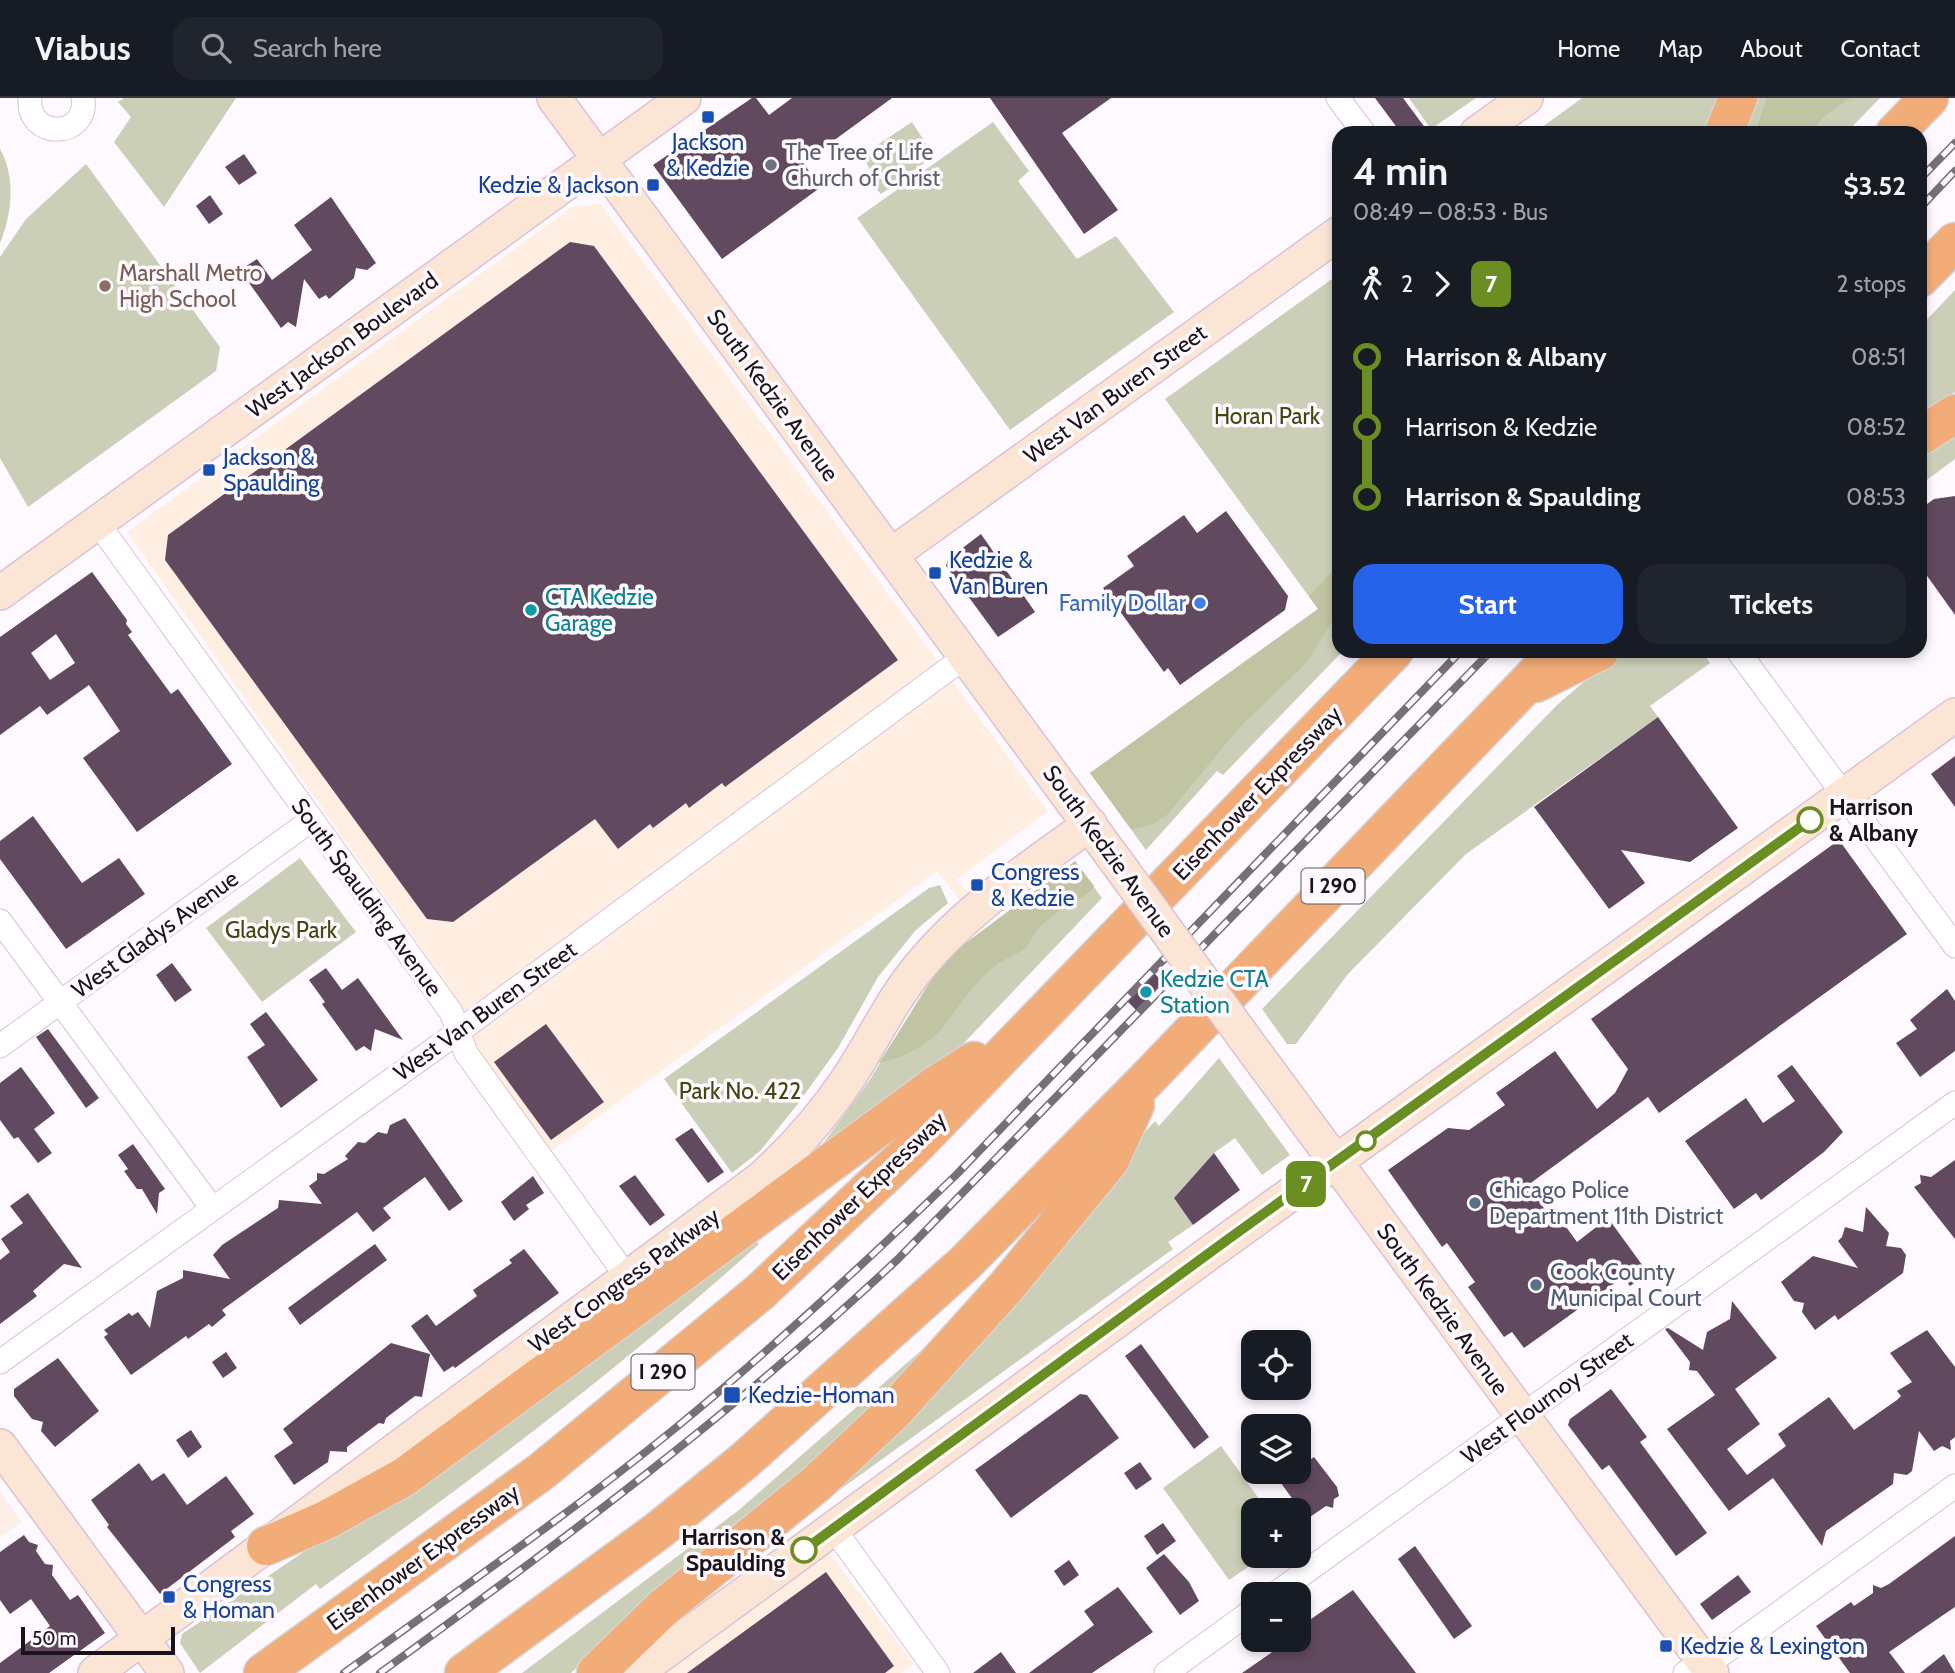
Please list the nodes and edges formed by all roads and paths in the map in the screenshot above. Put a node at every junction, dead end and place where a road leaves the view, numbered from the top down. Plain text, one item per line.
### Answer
1 (30, 98) edge
2 (83, 98) edge
3 (554, 98) edge
4 (684, 98) edge
5 (1338, 98) edge
6 (1526, 98) edge
7 (1738, 98) edge
8 (1929, 98) edge
9 (1359, 126) edge
10 (1487, 126) edge
11 (1727, 126) edge
12 (1902, 126) edge
13 (599, 160) junction
14 (1332, 238) edge
15 (1955, 242) edge
16 (1927, 271) edge
17 (1955, 414) edge
18 (1927, 432) edge
19 (97, 522) junction
20 (891, 555) junction
21 (0, 593) edge
22 (966, 656) junction
23 (1387, 658) edge
24 (1551, 658) edge
25 (1586, 658) edge
26 (1743, 658) edge
27 (1519, 691) junction
28 (1955, 715) edge
29 (1844, 796) junction
30 (310, 821) junction
31 (1090, 824) junction
32 (0, 920) edge
33 (1955, 946) edge
34 (60, 1002) junction
35 (1026, 1028) junction
36 (458, 1032) junction
37 (0, 1046) edge
38 (1146, 1080) junction
39 (1955, 1103) edge
40 (1335, 1164) junction
41 (212, 1208) junction
42 (627, 1277) junction
43 (0, 1362) edge
44 (1522, 1416) junction
45 (0, 1446) edge
46 (1955, 1486) edge
47 (834, 1529) junction
48 (266, 1545) junction
49 (1292, 1582) edge
50 (1241, 1619) edge
51 (142, 1639) junction
52 (1702, 1668) edge
53 (95, 1673) edge
54 (167, 1673) edge
55 (263, 1673) edge
56 (464, 1673) edge
57 (596, 1673) edge
58 (636, 1673) edge
59 (938, 1673) edge
60 (1166, 1673) edge

1 - 2 street
3 - 13 street, South Kedzie Avenue
4 - 13 street, West Jackson Boulevard
5 - 9 street
6 - 10 street
7 - 11 highway
8 - 12 highway
13 - 19 street, West Jackson Boulevard
13 - 20 street, South Kedzie Avenue
14 - 20 street, West Van Buren Street
15 - 16 highway
17 - 18 highway
19 - 21 street, West Jackson Boulevard
19 - 30 street, South Spaulding Avenue
20 - 22 street, South Kedzie Avenue
22 - 31 street, South Kedzie Avenue
22 - 36 street, West Van Buren Street
23 - 35 highway, Eisenhower Expressway / I 290
24 - 27 highway, I 290
25 - 27 highway
26 - 29 street
27 - 38 highway, I 290
28 - 29 street
29 - 33 street
29 - 40 street
30 - 34 street, West Gladys Avenue
30 - 36 street, South Spaulding Avenue
31 - 40 street, South Kedzie Avenue, bridge
31 - 42 street, West Congress Parkway
32 - 34 street
34 - 37 street, West Gladys Avenue
34 - 41 street
35 - 48 highway
35 - 55 highway, Eisenhower Expressway / I 290
36 - 41 street, West Van Buren Street
36 - 42 street, South Spaulding Avenue
38 - 56 highway, I 290
38 - 57 highway
39 - 44 street, West Flournoy Street
40 - 44 street, South Kedzie Avenue
40 - 47 street
41 - 43 street, West Van Buren Street
42 - 48 street, West Congress Parkway
44 - 49 street, West Flournoy Street
44 - 52 street, South Kedzie Avenue
45 - 51 street
46 - 52 street
47 - 58 street
47 - 59 street
48 - 51 street, West Congress Parkway
50 - 60 street
51 - 53 street, West Congress Parkway
51 - 54 street

